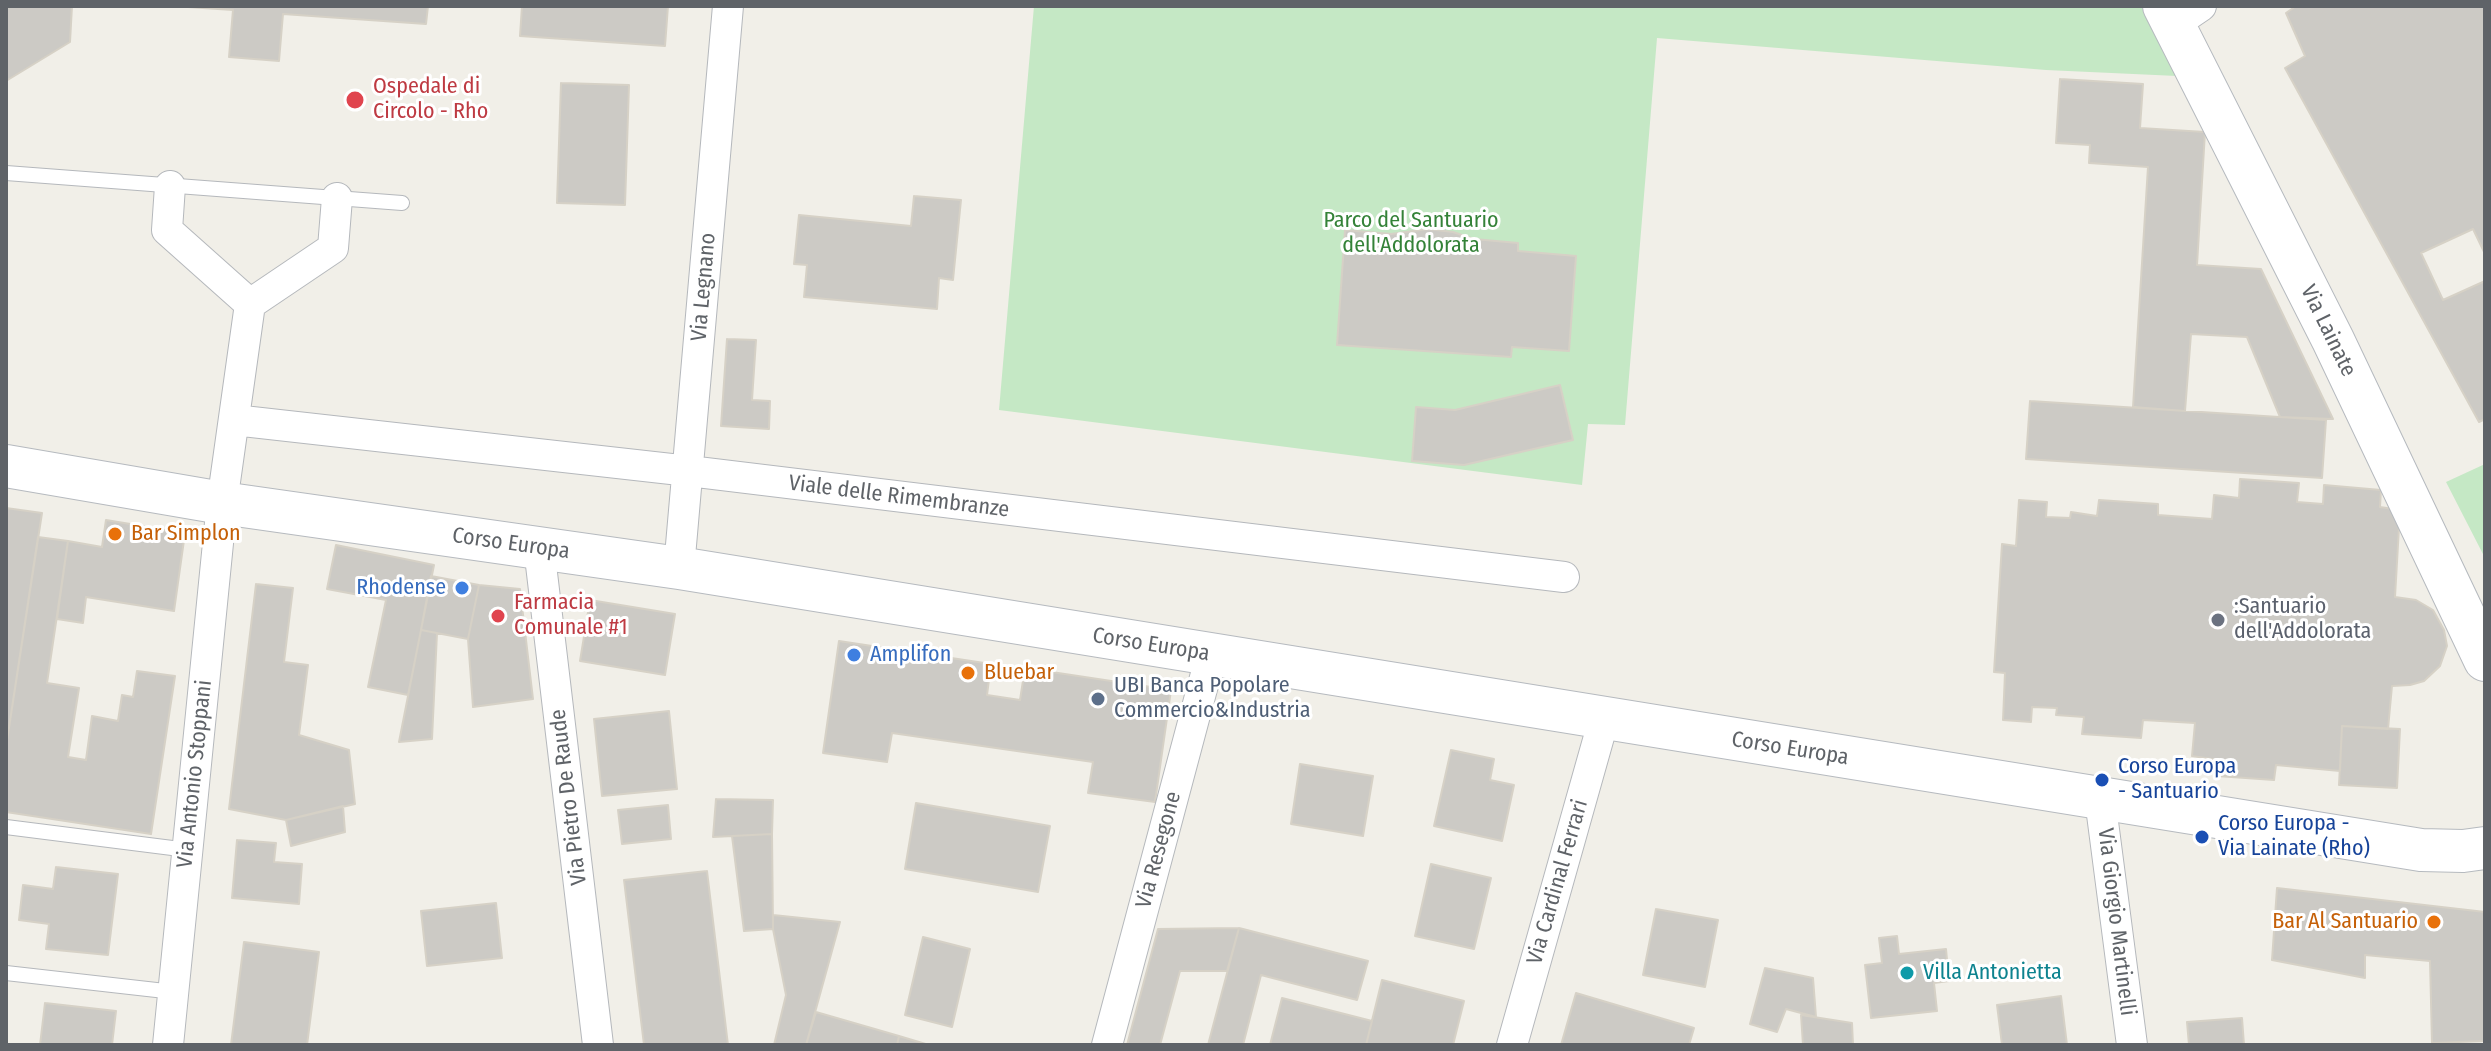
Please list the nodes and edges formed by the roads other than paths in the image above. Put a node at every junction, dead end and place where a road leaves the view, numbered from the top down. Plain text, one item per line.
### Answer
1 (728, 6) edge
2 (2179, 12) edge
3 (6, 173) edge
4 (170, 186) junction
5 (337, 198) junction
6 (402, 203) dead end
7 (250, 304) junction
8 (234, 420) junction
9 (6, 466) edge
10 (689, 471) junction
11 (222, 503) junction
12 (539, 548) junction
13 (679, 568) junction
14 (1564, 577) dead end
15 (1211, 655) junction
16 (2485, 660) edge
17 (1604, 719) junction
18 (2100, 799) junction
19 (6, 827) edge
20 (2485, 848) edge
21 (188, 850) junction
22 (6, 973) edge
23 (174, 992) junction
24 (168, 1045) edge
25 (598, 1045) edge
26 (1107, 1045) edge
27 (1512, 1045) edge
28 (2132, 1045) edge

1 - 10 street, Via Legnano
2 - 16 main road, Via Lainate
3 - 4 lane
4 - 5 lane
4 - 7 street
5 - 6 lane
5 - 7 street
7 - 8 street, Via Antonio Stoppani
8 - 10 street, Viale delle Rimembranze
8 - 11 street, Via Antonio Stoppani
9 - 11 main road, Corso Europa
10 - 13 street, Via Legnano
10 - 14 street, Viale delle Rimembranze
11 - 12 main road, Corso Europa
11 - 21 street, Via Antonio Stoppani
12 - 13 main road, Corso Europa
12 - 25 street, Via Pietro De Raude
13 - 15 main road, Corso Europa
15 - 17 main road, Corso Europa
15 - 26 street, Via Resegone
17 - 18 main road, Corso Europa
17 - 27 street, Via Cardinal Ferrari
18 - 20 main road, Corso Europa
18 - 28 street, Via Giorgio Martinelli
19 - 21 lane
21 - 23 street, Via Antonio Stoppani
22 - 23 lane
23 - 24 street, Via Antonio Stoppani

